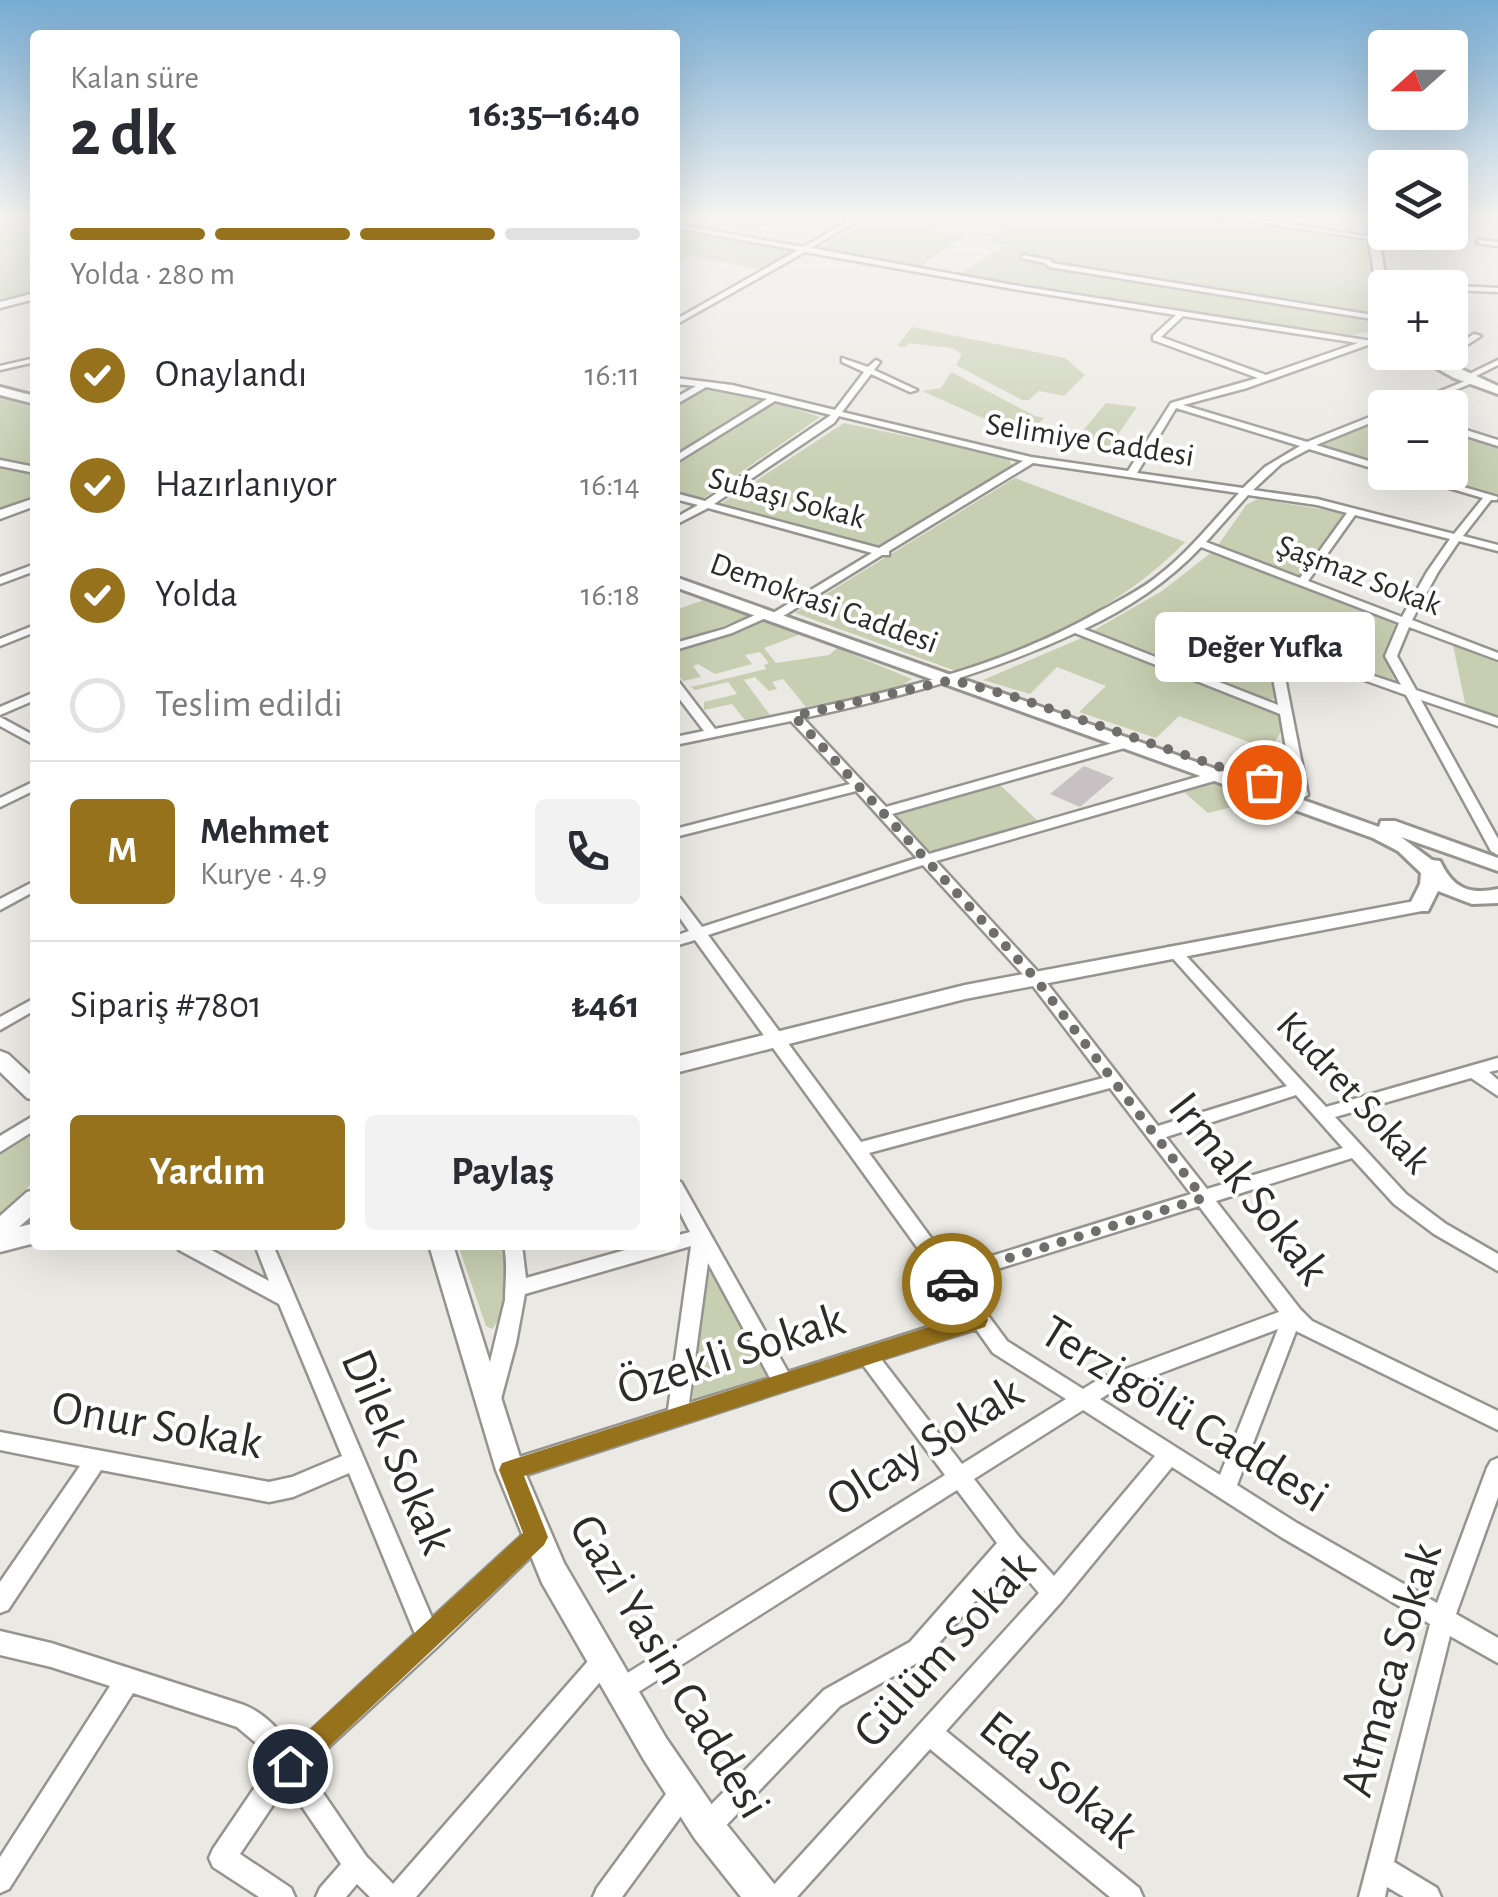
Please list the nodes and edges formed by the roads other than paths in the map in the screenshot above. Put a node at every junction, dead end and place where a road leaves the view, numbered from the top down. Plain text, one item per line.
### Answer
1 (710, 303) edge
2 (1127, 303) edge
3 (1278, 303) edge
4 (1183, 312) junction
5 (1368, 317) edge
6 (680, 319) edge
7 (1477, 336) dead end
8 (1468, 341) edge
9 (1368, 342) edge
10 (1368, 343) edge
11 (845, 360) dead end
12 (30, 361) edge
13 (1495, 366) edge
14 (873, 367) junction
15 (0, 368) edge
16 (1447, 370) edge
17 (1265, 378) junction
18 (680, 379) edge
19 (680, 379) edge
20 (1469, 380) junction
21 (706, 384) junction
22 (723, 386) junction
23 (913, 390) dead end
24 (1445, 390) edge
25 (1498, 390) edge
26 (0, 391) edge
27 (30, 398) edge
28 (774, 398) junction
29 (680, 399) edge
30 (1174, 405) junction
31 (837, 415) junction
32 (1368, 422) edge
33 (1468, 434) edge
34 (1498, 443) edge
35 (1309, 448) junction
36 (680, 457) edge
37 (1031, 460) junction
38 (0, 463) edge
39 (1368, 464) edge
40 (30, 469) edge
41 (1131, 474) junction
42 (1465, 490) edge
43 (1248, 491) junction
44 (680, 497) edge
45 (1494, 498) edge
46 (706, 505) junction
47 (30, 507) edge
48 (1353, 511) junction
49 (0, 515) edge
50 (680, 519) edge
51 (1455, 536) junction
52 (1201, 544) junction
53 (1498, 548) edge
54 (884, 553) junction
55 (30, 569) edge
56 (0, 581) edge
57 (680, 584) edge
58 (1302, 584) junction
59 (772, 615) junction
60 (1404, 622) junction
61 (30, 630) edge
62 (1076, 630) junction
63 (0, 643) edge
64 (680, 645) edge
65 (1498, 657) edge
66 (952, 680) junction
67 (680, 691) edge
68 (1409, 692) junction
69 (30, 698) edge
70 (0, 712) edge
71 (1285, 712) junction
72 (794, 716) junction
73 (0, 720) edge
74 (1498, 722) edge
75 (712, 733) junction
76 (30, 738) edge
77 (680, 741) edge
78 (1124, 744) junction
79 (1216, 776) junction
80 (855, 786) junction
81 (30, 788) edge
82 (1300, 792) junction
83 (0, 803) edge
84 (880, 813) junction
85 (680, 832) edge
86 (926, 860) junction
87 (1494, 861) edge
88 (1432, 871) junction
89 (30, 887) edge
90 (1494, 897) edge
91 (0, 904) edge
92 (1420, 906) junction
93 (680, 908) edge
94 (699, 933) junction
95 (680, 939) edge
96 (1173, 950) junction
97 (1035, 978) junction
98 (30, 1006) edge
99 (0, 1024) edge
100 (776, 1039) junction
101 (0, 1058) edge
102 (680, 1064) edge
103 (1498, 1064) edge
104 (1471, 1071) junction
105 (1114, 1081) junction
106 (30, 1087) edge
107 (1300, 1088) junction
108 (1498, 1090) edge
109 (1324, 1114) junction
110 (30, 1124) edge
111 (1154, 1134) junction
112 (0, 1145) edge
113 (857, 1150) junction
114 (1356, 1150) junction
115 (680, 1196) edge
116 (1203, 1198) junction
117 (30, 1203) edge
118 (0, 1230) edge
119 (30, 1234) edge
120 (702, 1236) junction
121 (0, 1242) edge
122 (680, 1242) edge
123 (195, 1250) edge
124 (266, 1250) edge
125 (443, 1250) edge
126 (514, 1250) edge
127 (651, 1250) edge
128 (1498, 1263) edge
129 (948, 1277) junction
130 (513, 1289) junction
131 (285, 1298) junction
132 (1293, 1315) junction
133 (978, 1320) junction
134 (867, 1356) junction
135 (782, 1382) junction
136 (1082, 1399) junction
137 (490, 1402) junction
138 (677, 1418) junction
139 (1498, 1420) edge
140 (0, 1441) edge
141 (1169, 1455) junction
142 (96, 1458) junction
143 (354, 1461) junction
144 (1498, 1468) edge
145 (510, 1470) junction
146 (959, 1474) junction
147 (1225, 1490) junction
148 (536, 1537) junction
149 (1011, 1544) junction
150 (1054, 1593) junction
151 (0, 1602) edge
152 (1442, 1620) junction
153 (430, 1639) junction
154 (0, 1642) edge
155 (1498, 1651) edge
156 (604, 1660) junction
157 (128, 1678) junction
158 (621, 1690) junction
159 (929, 1732) junction
160 (290, 1766) junction
161 (683, 1792) junction
162 (707, 1828) junction
163 (356, 1865) junction
164 (1382, 1869) junction
165 (0, 1880) edge
166 (282, 1897) edge
167 (329, 1897) edge
168 (388, 1897) edge
169 (399, 1897) edge
170 (606, 1897) edge
171 (763, 1897) edge
172 (780, 1897) edge
173 (1130, 1897) edge
174 (1372, 1897) edge
175 (1428, 1897) edge

1 - 6 street
2 - 4 street
3 - 5 street
4 - 9 street
4 - 17 street
7 - 8 street
10 - 17 street
11 - 14 street
12 - 15 street
13 - 20 street
14 - 23 street
14 - 31 street
16 - 20 main road
17 - 30 street
18 - 21 street, Selimiye Caddesi
19 - 22 street
20 - 24 street
20 - 25 main road
21 - 22 street, Selimiye Caddesi
21 - 29 street
22 - 28 street, Selimiye Caddesi
26 - 27 main road
28 - 31 street, Selimiye Caddesi
28 - 36 street
30 - 35 street
30 - 41 street
31 - 37 street, Selimiye Caddesi
31 - 46 street
32 - 35 street
33 - 34 street
35 - 39 street
35 - 43 street
37 - 41 street, Selimiye Caddesi
37 - 54 street
38 - 40 street
41 - 43 street, Selimiye Caddesi
42 - 45 street
43 - 48 street, Selimiye Caddesi
43 - 52 street
44 - 46 street, Subaşı Sokak
45 - 51 street
46 - 50 street
46 - 54 street, Subaşı Sokak
47 - 49 street
48 - 51 street, Selimiye Caddesi
48 - 58 street
51 - 53 street, Selimiye Caddesi
51 - 60 street
52 - 58 street, Şaşmaz Sokak
52 - 62 street
54 - 59 street
55 - 56 street
57 - 59 main road, Demokrasi Caddesi
58 - 60 street, Şaşmaz Sokak
59 - 64 street
59 - 66 main road, Demokrasi Caddesi
60 - 65 street, Şaşmaz Sokak
60 - 68 street
61 - 63 street
62 - 66 street
62 - 71 street
66 - 72 street
66 - 78 main road, Demokrasi Caddesi
66 - 82 main road, Demokrasi Caddesi
67 - 75 street
68 - 71 street
68 - 74 street
68 - 87 street
69 - 70 street
71 - 82 street
72 - 75 street
72 - 80 street, Irmak Sokak
73 - 76 street
75 - 77 street
78 - 79 main road, Demokrasi Caddesi
78 - 84 street
79 - 86 street
79 - 88 main road, Demokrasi Caddesi
80 - 84 street, Irmak Sokak
80 - 85 street
81 - 83 street
82 - 87 main road, Demokrasi Caddesi
84 - 86 street, Irmak Sokak
86 - 94 street
86 - 97 street, Irmak Sokak
87 - 88 main road
88 - 90 main road, Demokrasi Caddesi
88 - 92 main road
89 - 91 street
90 - 92 main road
92 - 96 street
93 - 94 street, Terzigölü Caddesi
94 - 95 street
94 - 100 street, Terzigölü Caddesi
96 - 97 street
96 - 107 street, Kudret Sokak
97 - 100 street
97 - 105 street, Irmak Sokak
98 - 99 street
100 - 102 street
100 - 113 street, Terzigölü Caddesi
101 - 106 street
103 - 104 street
104 - 108 street
104 - 109 street
105 - 111 street, Irmak Sokak
105 - 113 street
107 - 109 street, Kudret Sokak
107 - 111 street
109 - 114 street, Kudret Sokak
110 - 112 street
111 - 116 street, Irmak Sokak
113 - 129 street, Terzigölü Caddesi
114 - 116 street
114 - 128 street, Kudret Sokak
115 - 120 street
116 - 129 street
116 - 132 street, Irmak Sokak
117 - 118 street
119 - 121 street
120 - 122 street
120 - 135 street
120 - 138 street
123 - 131 street
124 - 131 street, Dilek Sokak
125 - 137 street, Gazi Yasin Caddesi
126 - 130 street
127 - 130 street
129 - 133 street, Terzigölü Caddesi
130 - 137 street
131 - 143 street, Dilek Sokak
132 - 136 street, Olcay Sokak
132 - 139 street, Irmak Sokak
132 - 147 street
133 - 134 street, Özekli Sokak
133 - 136 street, Terzigölü Caddesi
134 - 135 street, Özekli Sokak
134 - 146 street
135 - 138 street, Özekli Sokak
136 - 141 street, Terzigölü Caddesi
136 - 146 street, Olcay Sokak
137 - 145 street, Gazi Yasin Caddesi
138 - 145 street, Özekli Sokak
140 - 142 street, Onur Sokak
141 - 147 street, Terzigölü Caddesi
141 - 150 street, Gülüm Sokak
142 - 143 street, Onur Sokak
142 - 151 street
143 - 153 street, Dilek Sokak
144 - 152 street, Atmaca Sokak
145 - 148 street, Gazi Yasin Caddesi
146 - 149 street
146 - 158 street, Olcay Sokak
147 - 152 street, Terzigölü Caddesi
148 - 153 street
148 - 156 street, Gazi Yasin Caddesi
149 - 150 street
149 - 162 street
150 - 159 street, Gülüm Sokak
152 - 155 street, Terzigölü Caddesi
152 - 164 street, Atmaca Sokak
153 - 160 street
154 - 157 street
156 - 158 street, Gazi Yasin Caddesi
156 - 169 street
157 - 160 street
157 - 165 street
158 - 161 street, Gazi Yasin Caddesi
159 - 172 street, Gülüm Sokak
159 - 173 street, Eda Sokak
160 - 163 street
160 - 166 street
161 - 162 street, Gazi Yasin Caddesi
161 - 170 street
162 - 171 street, Gazi Yasin Caddesi
163 - 167 street
163 - 168 street
164 - 174 street, Atmaca Sokak
164 - 175 street

